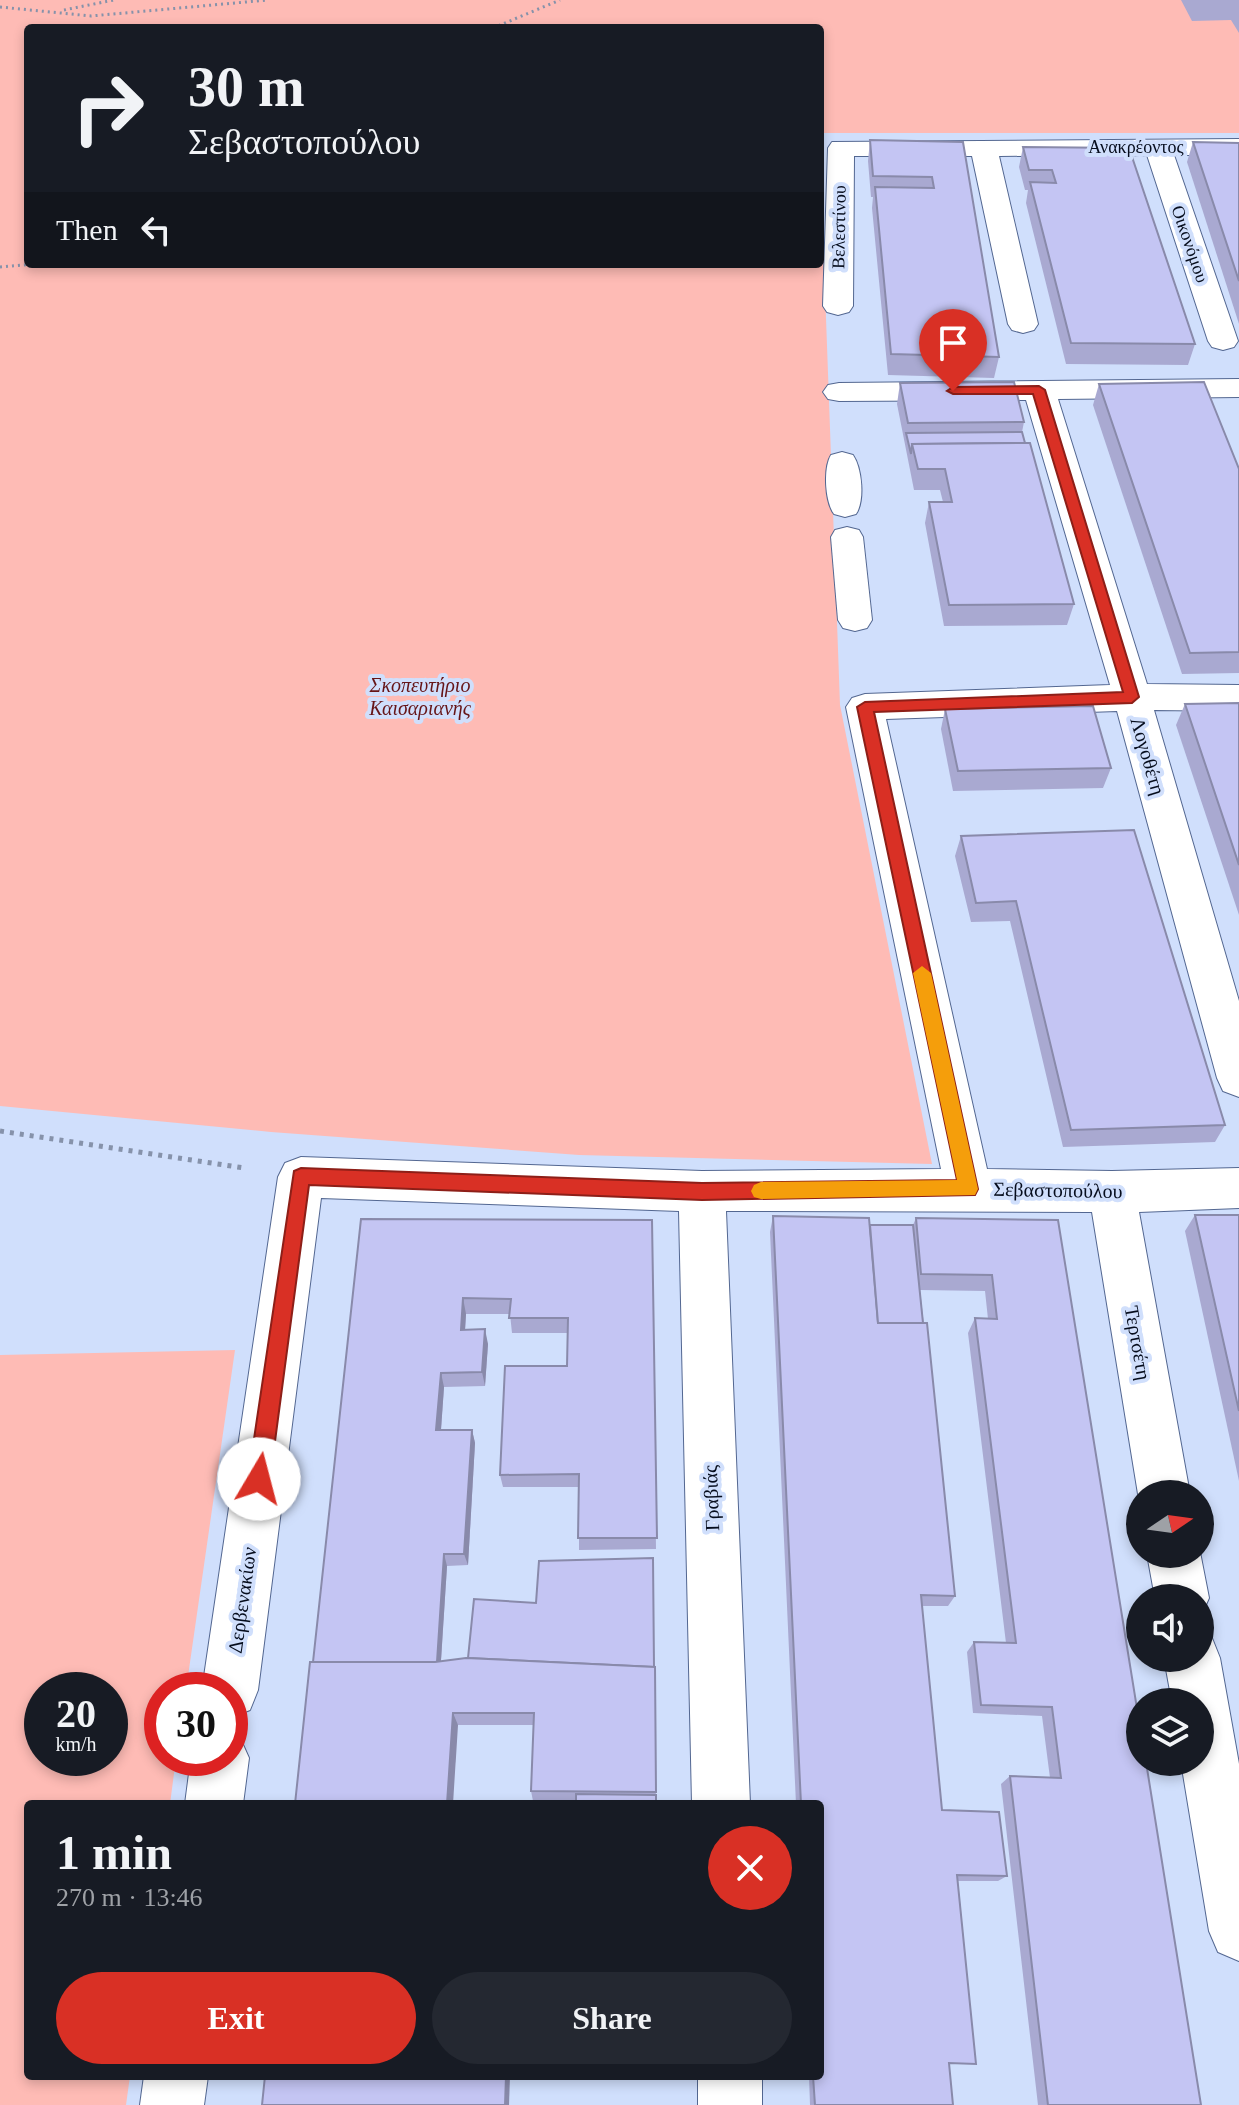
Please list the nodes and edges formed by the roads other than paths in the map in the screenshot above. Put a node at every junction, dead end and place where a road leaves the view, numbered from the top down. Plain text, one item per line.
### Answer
1 (1158, 147) junction
2 (1239, 147) edge
3 (841, 148) joint
4 (984, 148) junction
5 (838, 306) dead end
6 (1023, 324) dead end
7 (1223, 341) dead end
8 (1239, 388) edge
9 (1039, 390) junction
10 (839, 392) dead end
11 (842, 462) dead end
12 (855, 620) dead end
13 (1132, 697) junction
14 (1239, 698) edge
15 (1239, 1078) edge
16 (301, 1177) joint
17 (1239, 1188) edge
18 (968, 1189) junction
19 (702, 1191) junction
20 (1112, 1192) junction
21 (1162, 1480) edge
22 (232, 1672) edge
23 (218, 1776) edge
24 (1212, 1776) edge
25 (215, 1800) edge
26 (721, 1800) edge
27 (1239, 1931) edge
28 (175, 2080) edge
29 (730, 2080) edge
30 (172, 2105) edge
31 (730, 2105) edge

1 - 2 street, Ανακρέοντος
1 - 4 street, Ανακρέοντος
1 - 7 street, Οικονόμου
3 - 4 street, Ανακρέοντος
3 - 5 street, Βελεστίνου
4 - 6 street
8 - 9 street
9 - 10 street
9 - 13 street, Λογοθέτη
11 - 12 street
13 - 14 street
13 - 15 street, Λογοθέτη
13 - 18 street
16 - 19 street, Σεβαστοπούλου
16 - 22 street, Δερβενακίων
17 - 20 street, Σεβαστοπούλου
18 - 19 street, Σεβαστοπούλου
18 - 20 street, Σεβαστοπούλου
19 - 26 street, Γραβιάς
20 - 21 street, Τερτσέτη
23 - 25 street
24 - 27 street
28 - 30 street
29 - 31 street

